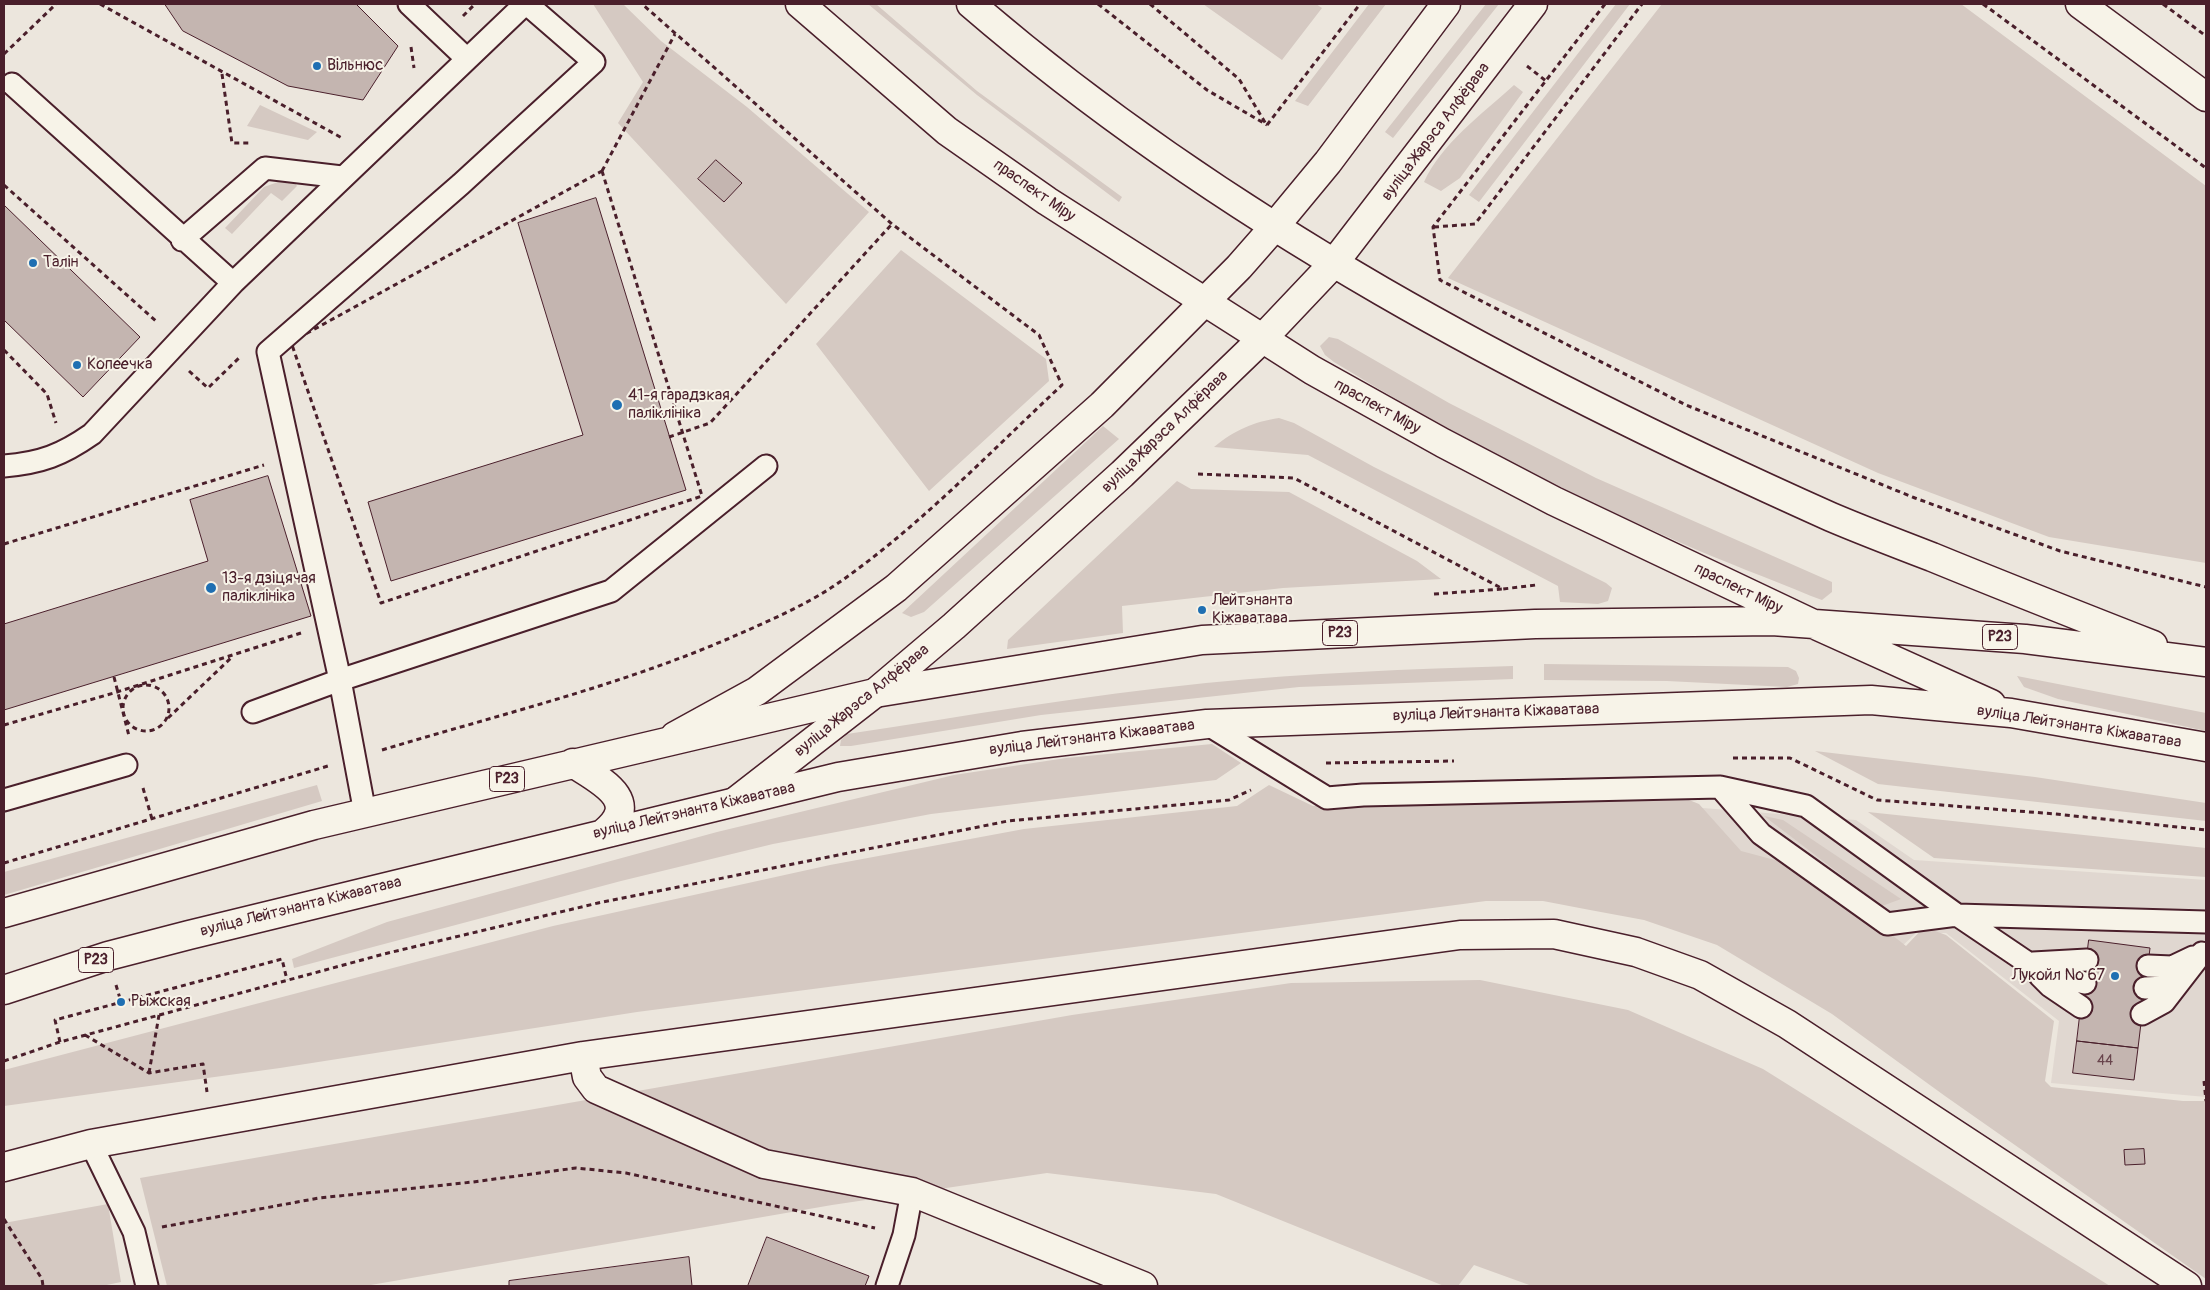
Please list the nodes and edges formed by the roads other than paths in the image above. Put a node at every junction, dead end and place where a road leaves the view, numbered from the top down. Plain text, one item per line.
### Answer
1 (410, 4) edge
2 (526, 4) edge
3 (800, 4) edge
4 (971, 4) edge
5 (1446, 4) edge
6 (1533, 4) edge
7 (2080, 4) edge
8 (468, 59) junction
9 (12, 84) dead end
10 (2206, 97) edge
11 (342, 177) junction
12 (1275, 226) junction
13 (182, 240) junction
14 (1334, 263) junction
15 (232, 284) junction
16 (1204, 302) junction
17 (1262, 339) junction
18 (4, 466) edge
19 (766, 466) dead end
20 (1809, 622) junction
21 (2198, 661) edge
22 (340, 680) junction
23 (876, 692) junction
24 (253, 712) dead end
25 (2011, 713) junction
26 (1207, 724) junction
27 (667, 740) junction
28 (2206, 747) edge
29 (573, 763) junction
30 (126, 765) dead end
31 (1720, 787) junction
32 (4, 800) edge
33 (736, 801) junction
34 (366, 813) junction
35 (605, 832) junction
36 (4, 913) edge
37 (1957, 915) junction
38 (2206, 922) edge
39 (2205, 955) edge
40 (2087, 960) dead end
41 (2028, 963) junction
42 (2148, 966) dead end
43 (2085, 983) dead end
44 (2145, 988) dead end
45 (4, 990) edge
46 (2081, 1007) dead end
47 (2142, 1014) dead end
48 (583, 1056) junction
49 (91, 1144) junction
50 (4, 1166) edge
51 (912, 1192) junction
52 (147, 1286) edge
53 (887, 1286) edge
54 (1142, 1286) edge
55 (2187, 1286) edge

1 - 8 lane
2 - 8 lane
2 - 22 lane
3 - 16 main road, праспект Міру
4 - 12 main road
5 - 12 main road
6 - 14 main road, вуліца Жарэса Алфёрава
7 - 10 main road
8 - 11 lane
9 - 13 lane
11 - 13 lane
11 - 15 lane
12 - 14 main road
12 - 16 main road
13 - 15 lane
14 - 17 main road, вуліца Жарэса Алфёрава
14 - 21 main road
15 - 18 lane
16 - 17 main road, праспект Міру
16 - 27 main road
17 - 20 main road, праспект Міру
17 - 23 main road, вуліца Жарэса Алфёрава
19 - 22 lane
20 - 21 main road, Р23
20 - 23 main road, Р23
20 - 25 main road, праспект Міру
22 - 24 lane
22 - 34 lane
23 - 27 main road, Р23
23 - 33 main road, вуліца Жарэса Алфёрава
25 - 26 main road, вуліца Лейтэнанта Кіжаватава / Р23
25 - 28 main road, вуліца Лейтэнанта Кіжаватава / Р23
26 - 31 lane
26 - 33 main road, вуліца Лейтэнанта Кіжаватава / Р23
27 - 29 main road, Р23
29 - 34 main road, Р23
29 - 35 main road
30 - 32 lane
31 - 37 lane
31 - 37 lane
33 - 35 main road, вуліца Лейтэнанта Кіжаватава / Р23
34 - 36 main road, Р23
35 - 45 main road, вуліца Лейтэнанта Кіжаватава / Р23
37 - 38 lane
37 - 41 lane
39 - 42 lane
39 - 44 lane
39 - 47 lane
40 - 41 lane
41 - 43 lane
41 - 46 lane
48 - 49 main road
48 - 51 main road
48 - 55 main road
49 - 50 main road
49 - 52 lane
51 - 53 lane
51 - 54 main road

